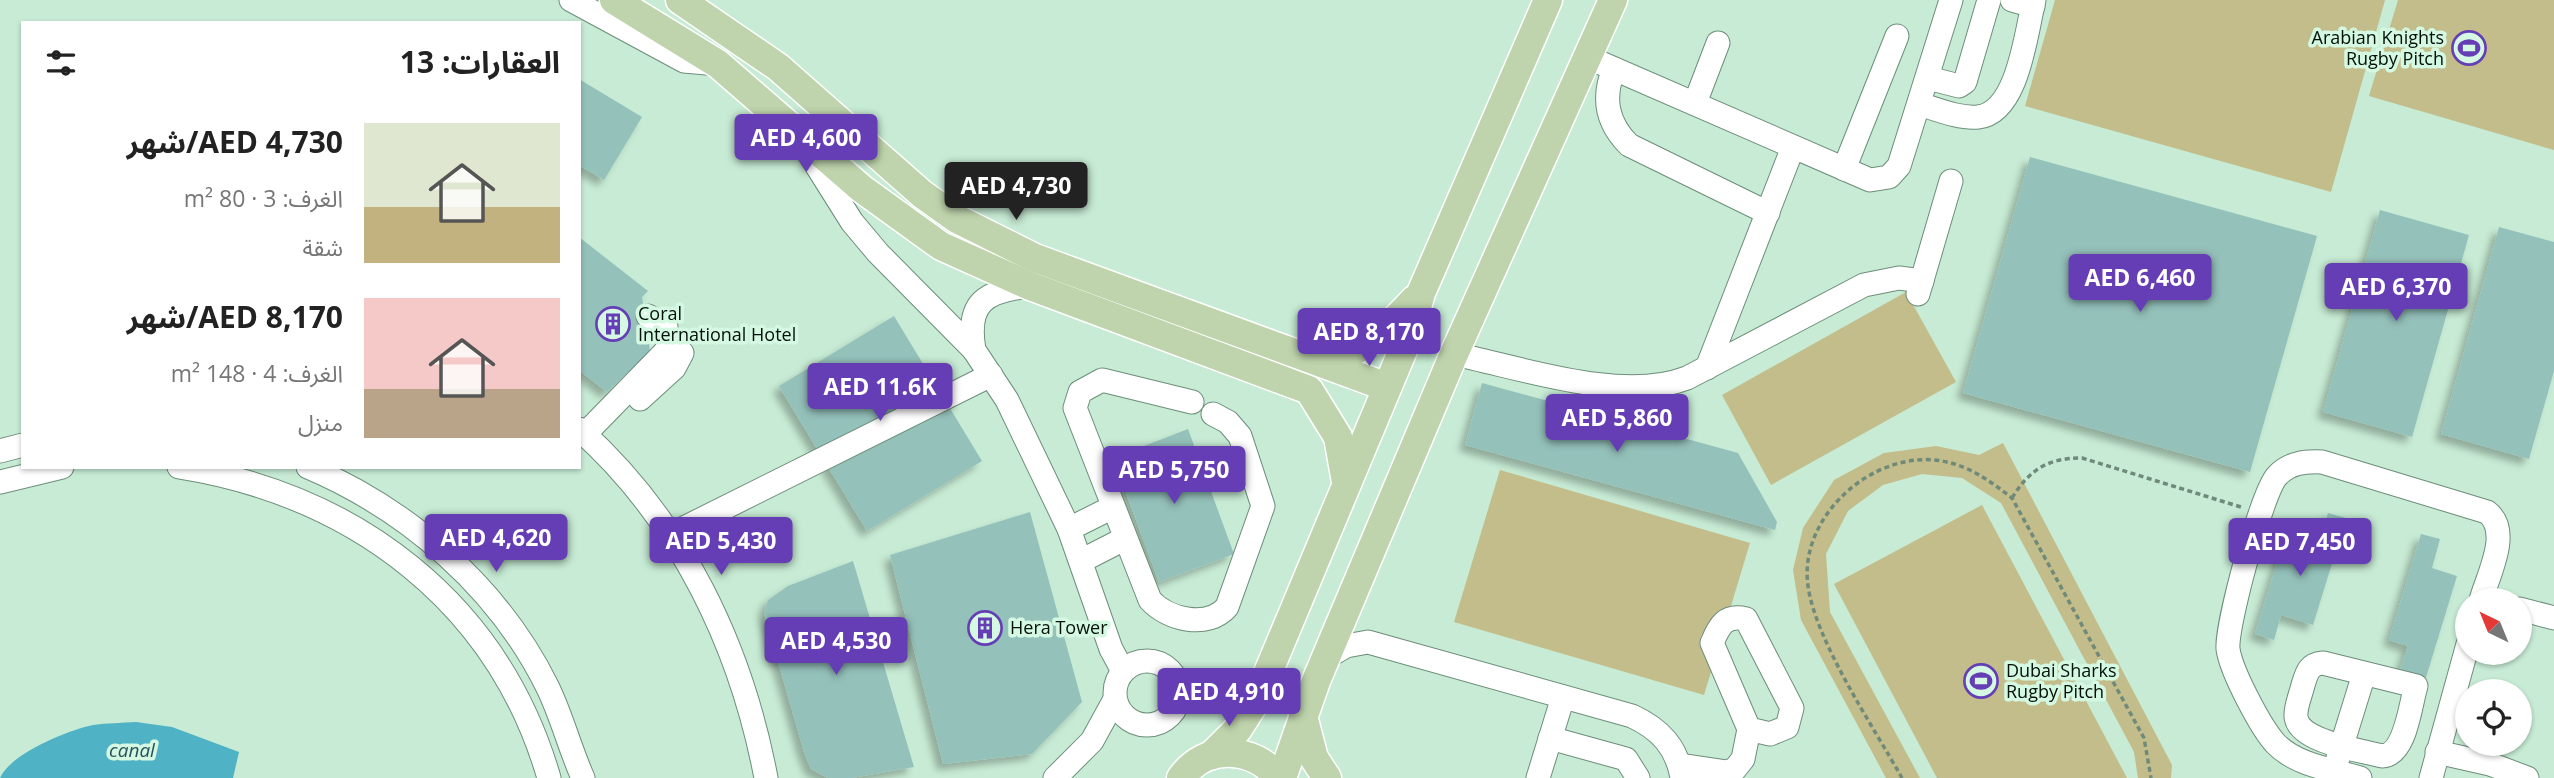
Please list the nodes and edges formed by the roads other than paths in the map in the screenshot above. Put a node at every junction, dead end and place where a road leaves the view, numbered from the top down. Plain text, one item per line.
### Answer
1 (570, 0) edge
2 (614, 0) edge
3 (680, 0) edge
4 (1548, 0) edge
5 (1613, 0) edge
6 (1951, 0) edge
7 (1989, 0) edge
8 (2026, 2) edge
9 (1897, 36) dead end
10 (1718, 43) dead end
11 (1587, 57) junction
12 (718, 64) junction
13 (1614, 69) junction
14 (1928, 78) junction
15 (1695, 103) junction
16 (1919, 104) junction
17 (798, 135) junction
18 (1793, 147) junction
19 (1844, 169) junction
20 (1951, 181) dead end
21 (1768, 213) junction
22 (1030, 286) junction
23 (1421, 293) junction
24 (648, 316) dead end
25 (974, 350) junction
26 (682, 353) dead end
27 (1454, 354) junction
28 (1324, 363) junction
29 (1707, 368) junction
30 (991, 375) junction
31 (1388, 387) junction
32 (1192, 402) dead end
33 (608, 411) junction
34 (1213, 414) dead end
35 (582, 431) edge
36 (21, 446) edge
37 (0, 451) edge
38 (54, 469) edge
39 (188, 469) edge
40 (312, 469) edge
41 (0, 482) edge
42 (1346, 482) junction
43 (1111, 508) junction
44 (1069, 529) junction
45 (670, 535) junction
46 (1124, 539) junction
47 (1081, 561) junction
48 (2487, 588) edge
49 (1349, 604) junction
50 (2532, 612) edge
51 (2554, 618) edge
52 (1368, 642) junction
53 (1327, 657) junction
54 (2461, 665) edge
55 (1123, 671) junction
56 (2364, 674) junction
57 (2416, 686) junction
58 (2452, 695) junction
59 (1563, 696) junction
60 (1115, 699) junction
61 (1303, 716) junction
62 (1749, 729) junction
63 (1550, 738) junction
64 (2342, 745) junction
65 (2437, 752) junction
66 (1212, 755) junction
67 (2334, 770) junction
68 (1685, 774) edge
69 (1178, 776) edge
70 (549, 778) edge
71 (583, 778) edge
72 (766, 778) edge
73 (1055, 778) edge
74 (1281, 778) edge
75 (1327, 778) edge
76 (1538, 778) edge
77 (1638, 778) edge
78 (2360, 778) edge
79 (2432, 778) edge
80 (2527, 778) edge

1 - 12 street
2 - 12 main road
3 - 28 main road
4 - 23 main road
5 - 11 main road
6 - 14 street
7 - 14 street
8 - 16 street
9 - 19 street
10 - 15 street
11 - 13 street
11 - 27 main road
12 - 17 main road
13 - 15 street
13 - 21 street
14 - 16 street
15 - 18 street
16 - 19 street
17 - 22 main road
17 - 25 street
18 - 19 street
18 - 21 street
20 - 29 street
21 - 29 street
22 - 25 street
22 - 42 main road
23 - 28 main road
23 - 31 main road
24 - 33 street
25 - 30 street
26 - 33 street
27 - 29 street
27 - 49 main road
28 - 31 main road
30 - 44 street
30 - 45 street
31 - 42 main road
32 - 43 street
33 - 35 street
34 - 46 street
35 - 45 street
36 - 37 street
38 - 41 street
39 - 70 street
40 - 71 street
42 - 66 main road
43 - 44 street
43 - 46 street
44 - 47 street
45 - 72 street
46 - 47 street
47 - 55 street
48 - 67 street
49 - 52 street
49 - 53 main road
50 - 51 street
52 - 53 street
52 - 59 street
53 - 61 main road
54 - 58 street
55 - 60 street
55 - 60 street
56 - 57 street
56 - 64 street
56 - 64 street
57 - 58 street
57 - 64 street
58 - 65 street
59 - 63 street
59 - 68 street
60 - 73 street
61 - 74 main road
61 - 75 main road
62 - 62 street
62 - 68 street
63 - 76 street
63 - 77 street
64 - 67 street
65 - 79 street
65 - 80 street
66 - 69 main road
66 - 74 main road
67 - 78 street

